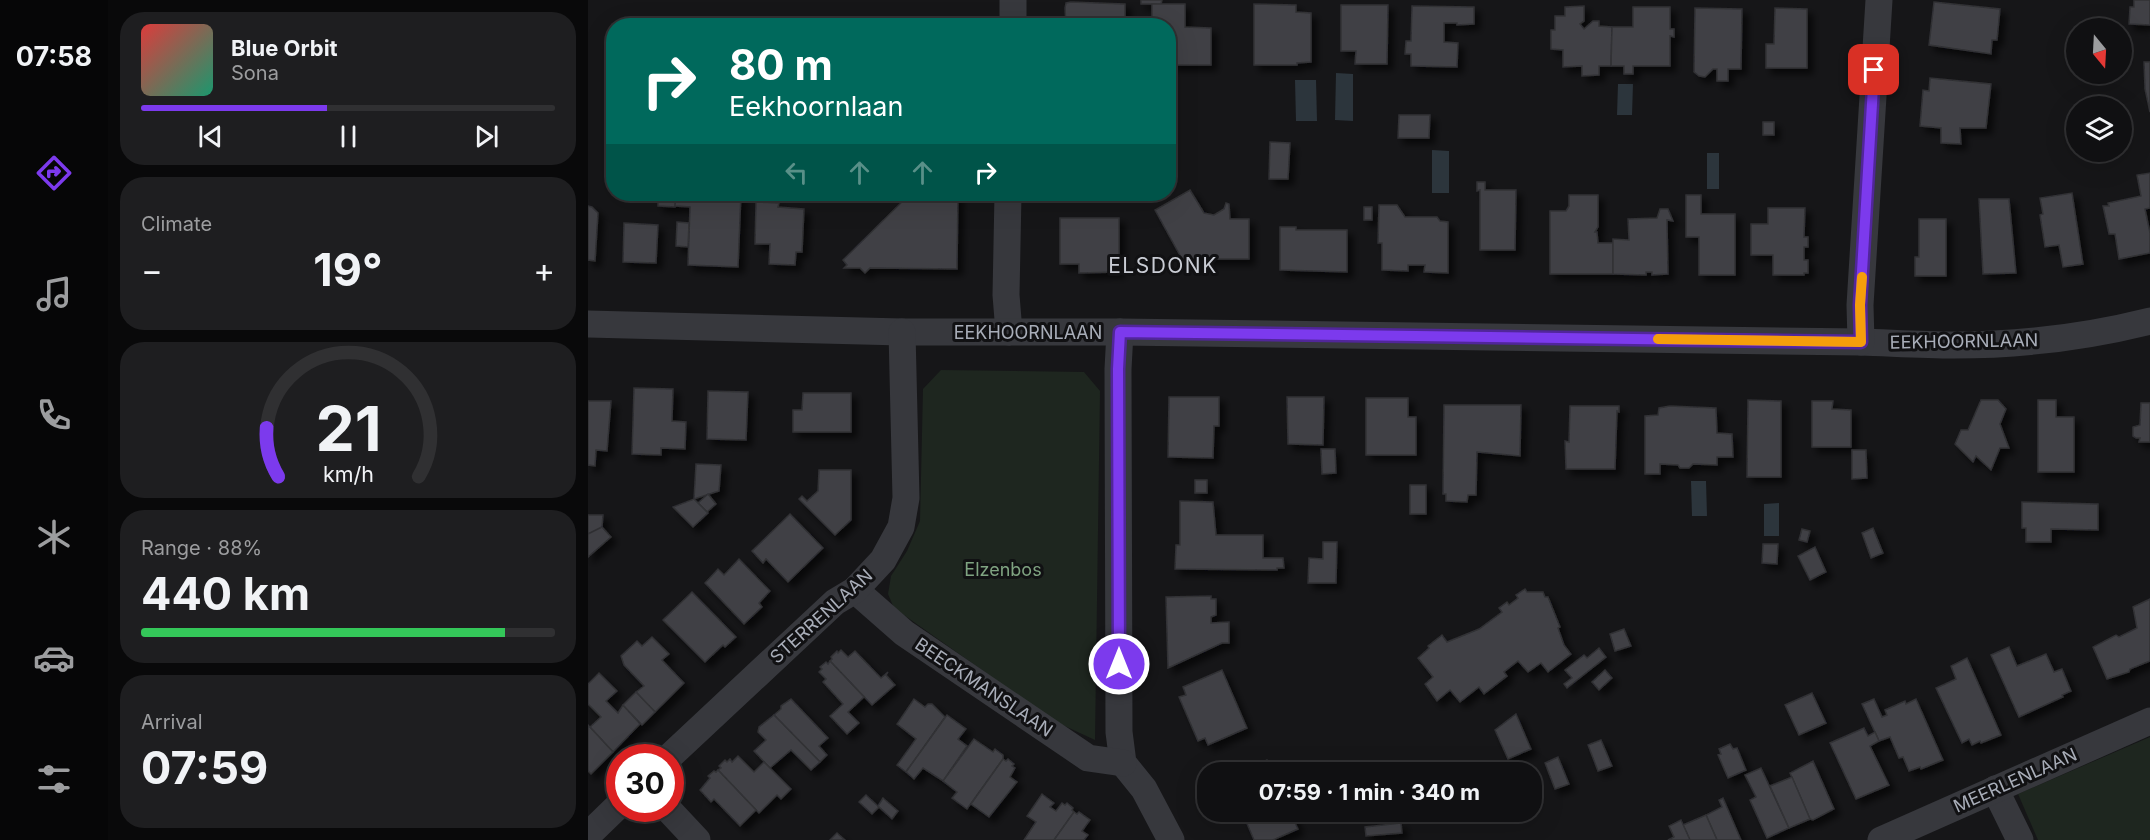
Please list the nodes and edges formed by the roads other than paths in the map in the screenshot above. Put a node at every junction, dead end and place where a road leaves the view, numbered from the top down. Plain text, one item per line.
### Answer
1 (1013, 0) edge
2 (1879, 0) edge
3 (1013, 18) edge
4 (1008, 201) edge
5 (2150, 321) edge
6 (588, 324) edge
7 (902, 332) junction
8 (1009, 332) junction
9 (1120, 332) junction
10 (1861, 342) junction
11 (855, 590) junction
12 (2150, 721) edge
13 (683, 744) edge
14 (1123, 763) junction
15 (1995, 789) junction
16 (606, 818) edge
17 (681, 822) edge
18 (588, 835) edge
19 (698, 840) edge
20 (1171, 840) edge
21 (1881, 840) edge
22 (2020, 840) edge

1 - 3 street
2 - 10 street
4 - 8 street
5 - 10 street, EEKHOORNLAAN
6 - 7 street, EEKHOORNLAAN
7 - 8 street, EEKHOORNLAAN
7 - 11 street, STERRENLAAN
8 - 9 street, EEKHOORNLAAN
9 - 10 street, EEKHOORNLAAN
9 - 14 street
11 - 13 street, STERRENLAAN
11 - 14 street, BEECKMANSLAAN
12 - 15 street, MEERLENLAAN
14 - 20 street
15 - 21 street, MEERLENLAAN
15 - 22 street
16 - 18 street
17 - 19 street

